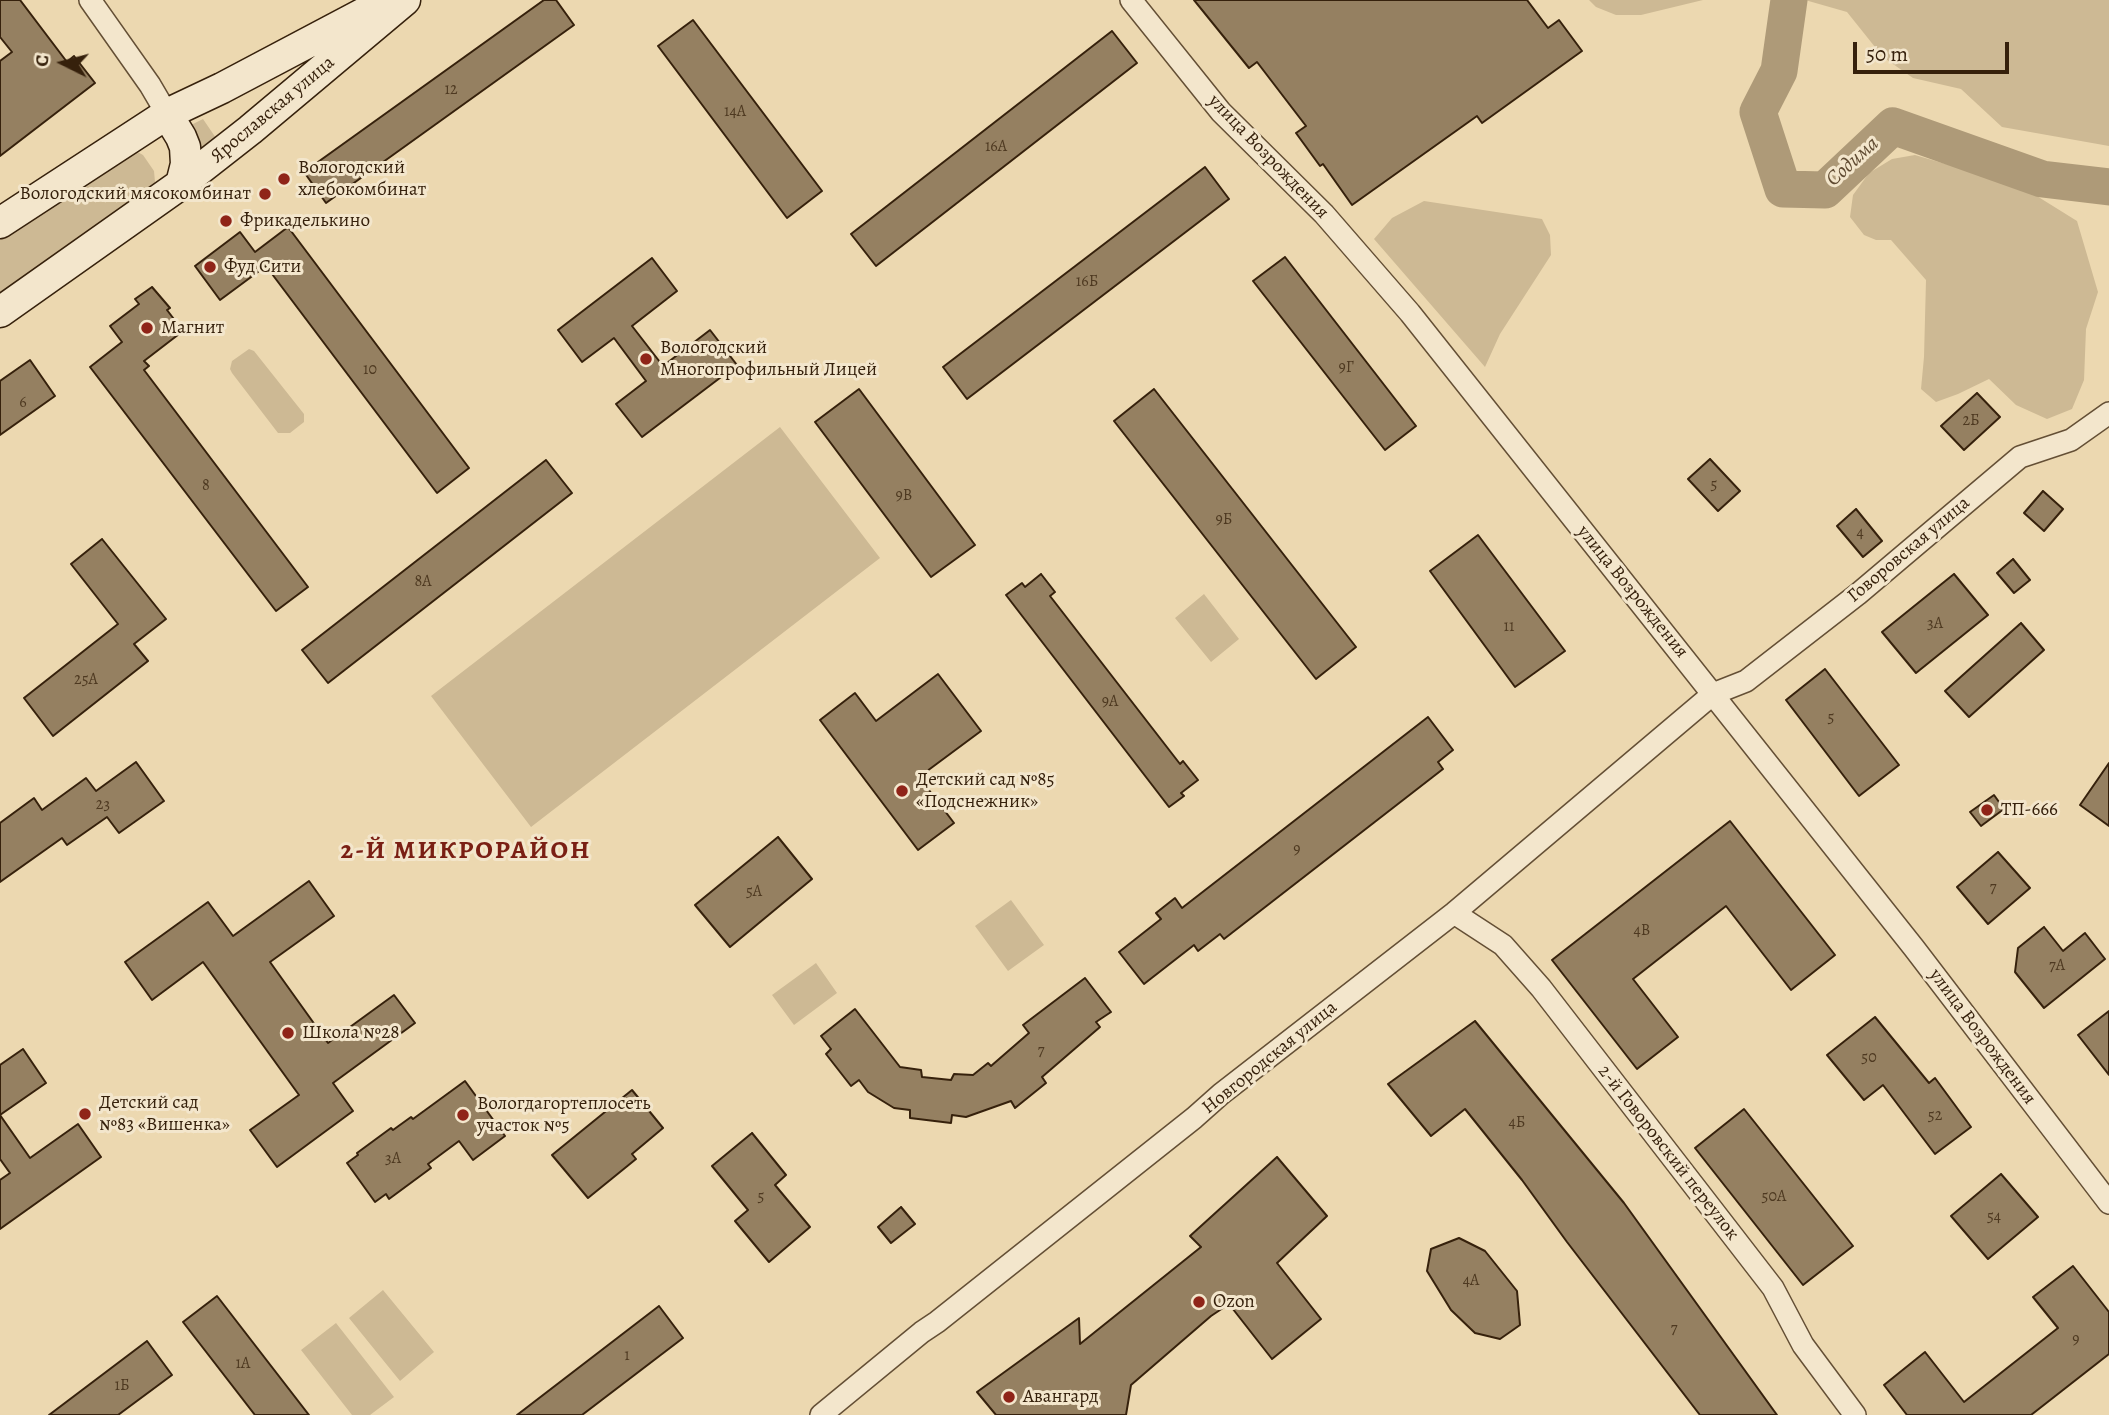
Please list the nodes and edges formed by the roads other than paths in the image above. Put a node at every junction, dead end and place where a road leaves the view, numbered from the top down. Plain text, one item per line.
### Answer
1 (90, 0) edge
2 (389, 0) edge
3 (405, 0) edge
4 (1131, 0) edge
5 (167, 114) junction
6 (181, 184) junction
7 (2, 217) edge
8 (0, 312) edge
9 (2109, 413) edge
10 (1713, 694) junction
11 (1454, 913) junction
12 (2109, 1203) edge
13 (821, 1415) edge
14 (1855, 1415) edge

1 - 5 street
2 - 5 street, Ярославская улица
3 - 6 street, Ярославская улица
4 - 10 street, улица Возрождения
5 - 6 street
5 - 7 street, Ярославская улица
6 - 8 street, Ярославская улица
9 - 10 street, Говоровская улица
10 - 11 street, Новгородская улица
10 - 12 street, улица Возрождения
11 - 13 street, Новгородская улица
11 - 14 street, 2-й Говоровский переулок

